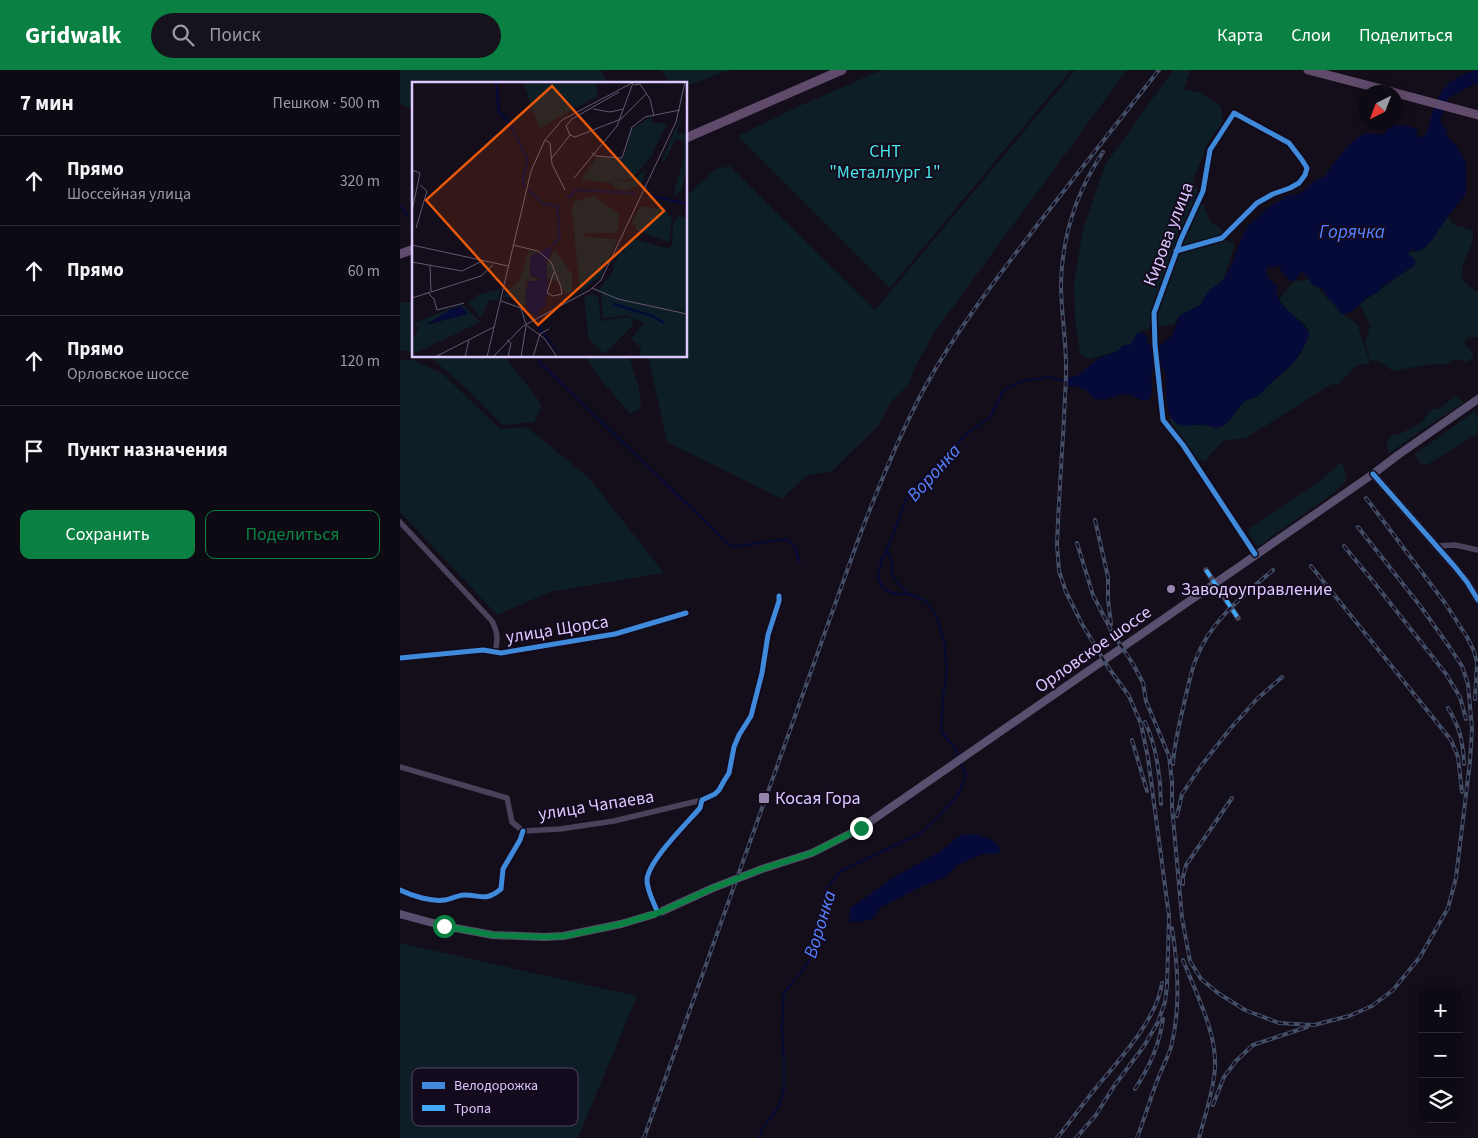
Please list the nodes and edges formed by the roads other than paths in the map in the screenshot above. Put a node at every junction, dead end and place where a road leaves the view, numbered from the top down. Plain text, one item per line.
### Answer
1 (842, 70) edge
2 (1308, 70) edge
3 (1364, 85) edge
4 (1403, 95) edge
5 (1475, 114) edge
6 (688, 137) edge
7 (412, 250) edge
8 (1176, 251) junction
9 (400, 254) edge
10 (1478, 399) edge
11 (1373, 474) junction
12 (400, 522) edge
13 (1435, 546) junction
14 (1478, 550) edge
15 (1255, 554) junction
16 (1206, 570) dead end
17 (779, 596) dead end
18 (1478, 600) edge
19 (686, 613) dead end
20 (1238, 618) dead end
21 (494, 652) junction
22 (400, 658) edge
23 (400, 767) edge
24 (702, 800) junction
25 (523, 831) junction
26 (400, 890) edge
27 (658, 913) junction
28 (400, 914) edge

1 - 6 main road
2 - 3 main road
4 - 5 main road
7 - 9 main road
8 - 8 street, Кирова улица
8 - 15 street, Кирова улица
10 - 11 main road, Орловское шоссе
11 - 13 main road
11 - 15 main road, Орловское шоссе
12 - 21 street
13 - 14 street
13 - 18 main road
15 - 27 main road, Орловское шоссе
16 - 20 street
17 - 24 street
19 - 21 street, улица Щорса
21 - 22 street, улица Щорса
23 - 25 street, улица Чапаева
24 - 25 street, улица Чапаева
24 - 27 street
25 - 26 street
27 - 28 main road, Орловское шоссе

